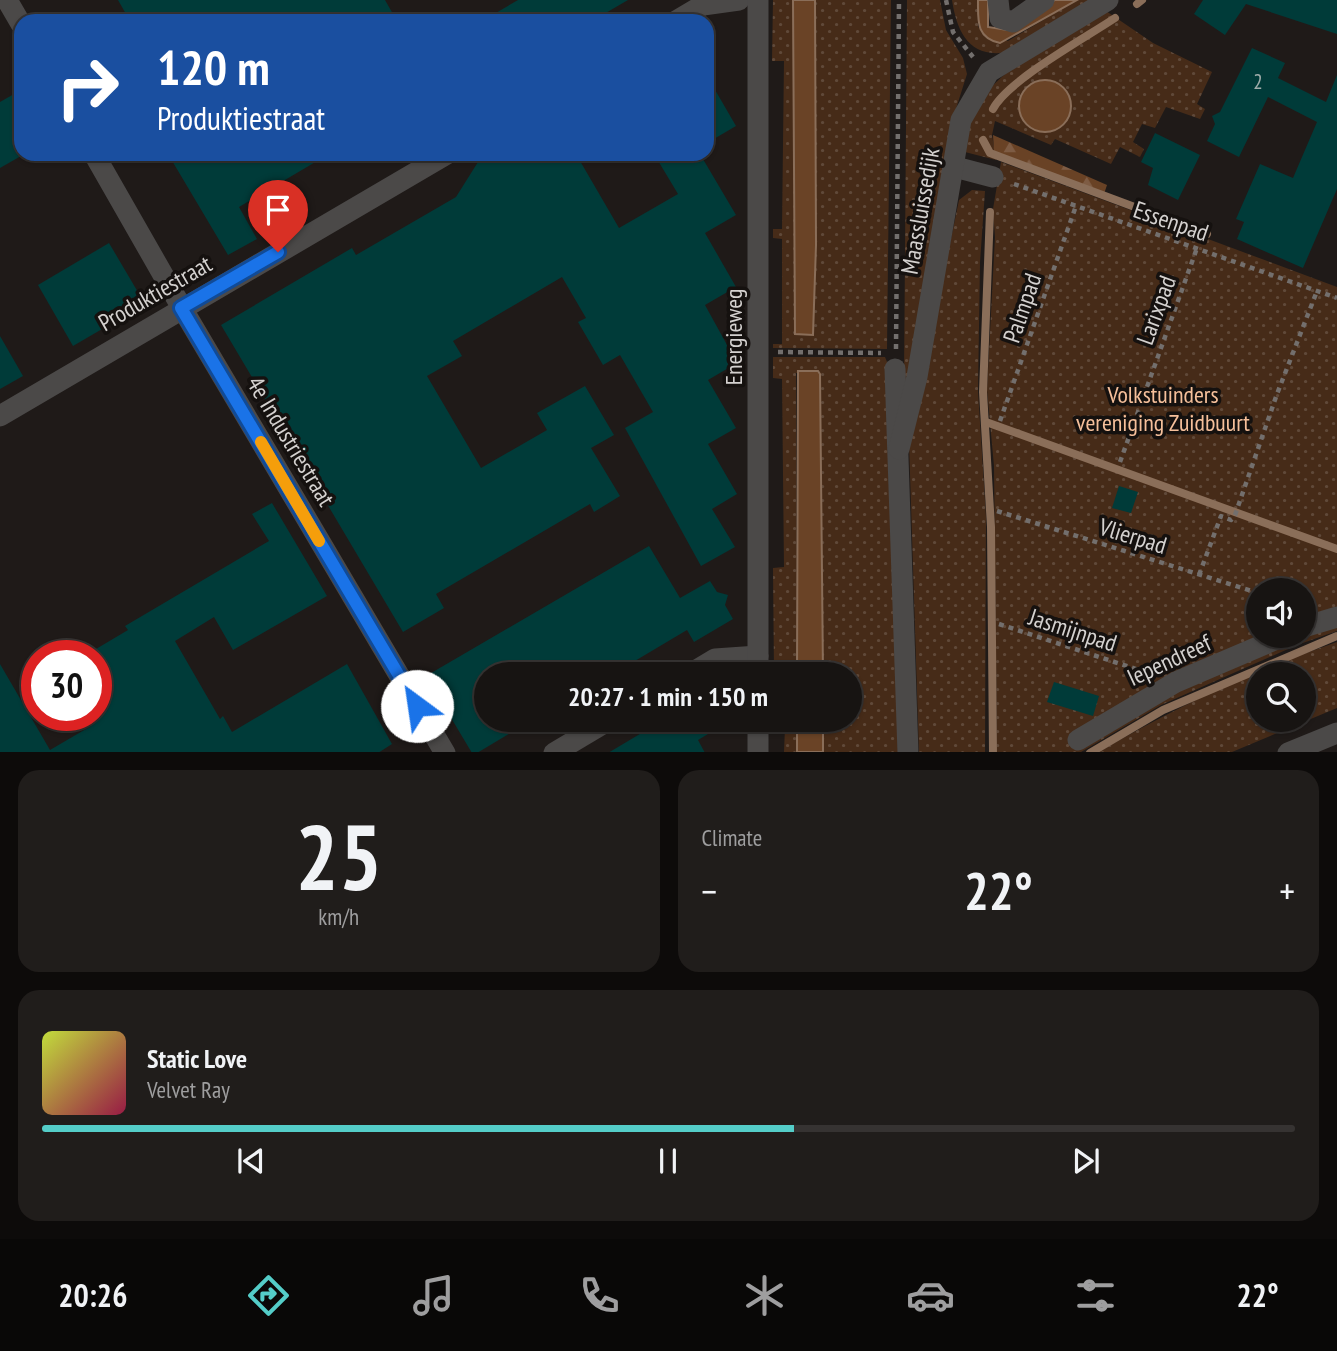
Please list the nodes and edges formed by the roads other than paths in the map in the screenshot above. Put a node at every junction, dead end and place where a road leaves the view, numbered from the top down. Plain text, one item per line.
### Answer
1 (740, 0) edge
2 (758, 0) edge
3 (998, 0) edge
4 (1044, 0) edge
5 (1108, 0) edge
6 (688, 14) edge
7 (98, 161) edge
8 (435, 161) edge
9 (955, 167) junction
10 (993, 177) road end
11 (181, 308) junction
12 (890, 361) road end
13 (0, 416) edge
14 (899, 449) junction
15 (1337, 617) edge
16 (1316, 623) edge
17 (1256, 648) edge
18 (710, 662) edge
19 (736, 662) edge
20 (758, 662) edge
21 (589, 732) edge
22 (758, 732) edge
23 (1337, 733) edge
24 (1078, 740) dead end
25 (445, 752) edge
26 (554, 752) edge
27 (758, 752) edge
28 (908, 752) edge
29 (1288, 752) edge

1 - 6 street
2 - 20 street, Energieweg
3 - 4 street
5 - 9 street, Maassluissedijk
7 - 11 street, 4e Industriestraat
8 - 11 street, Produktiestraat
9 - 10 street
9 - 14 street, Maassluissedijk
11 - 13 street, Produktiestraat
11 - 25 street, 4e Industriestraat
12 - 14 street, Maassluissedijk
14 - 28 street, Maassluissedijk
15 - 16 street
17 - 24 street, Iependreef
18 - 19 street
21 - 26 street
22 - 27 street
23 - 29 street

